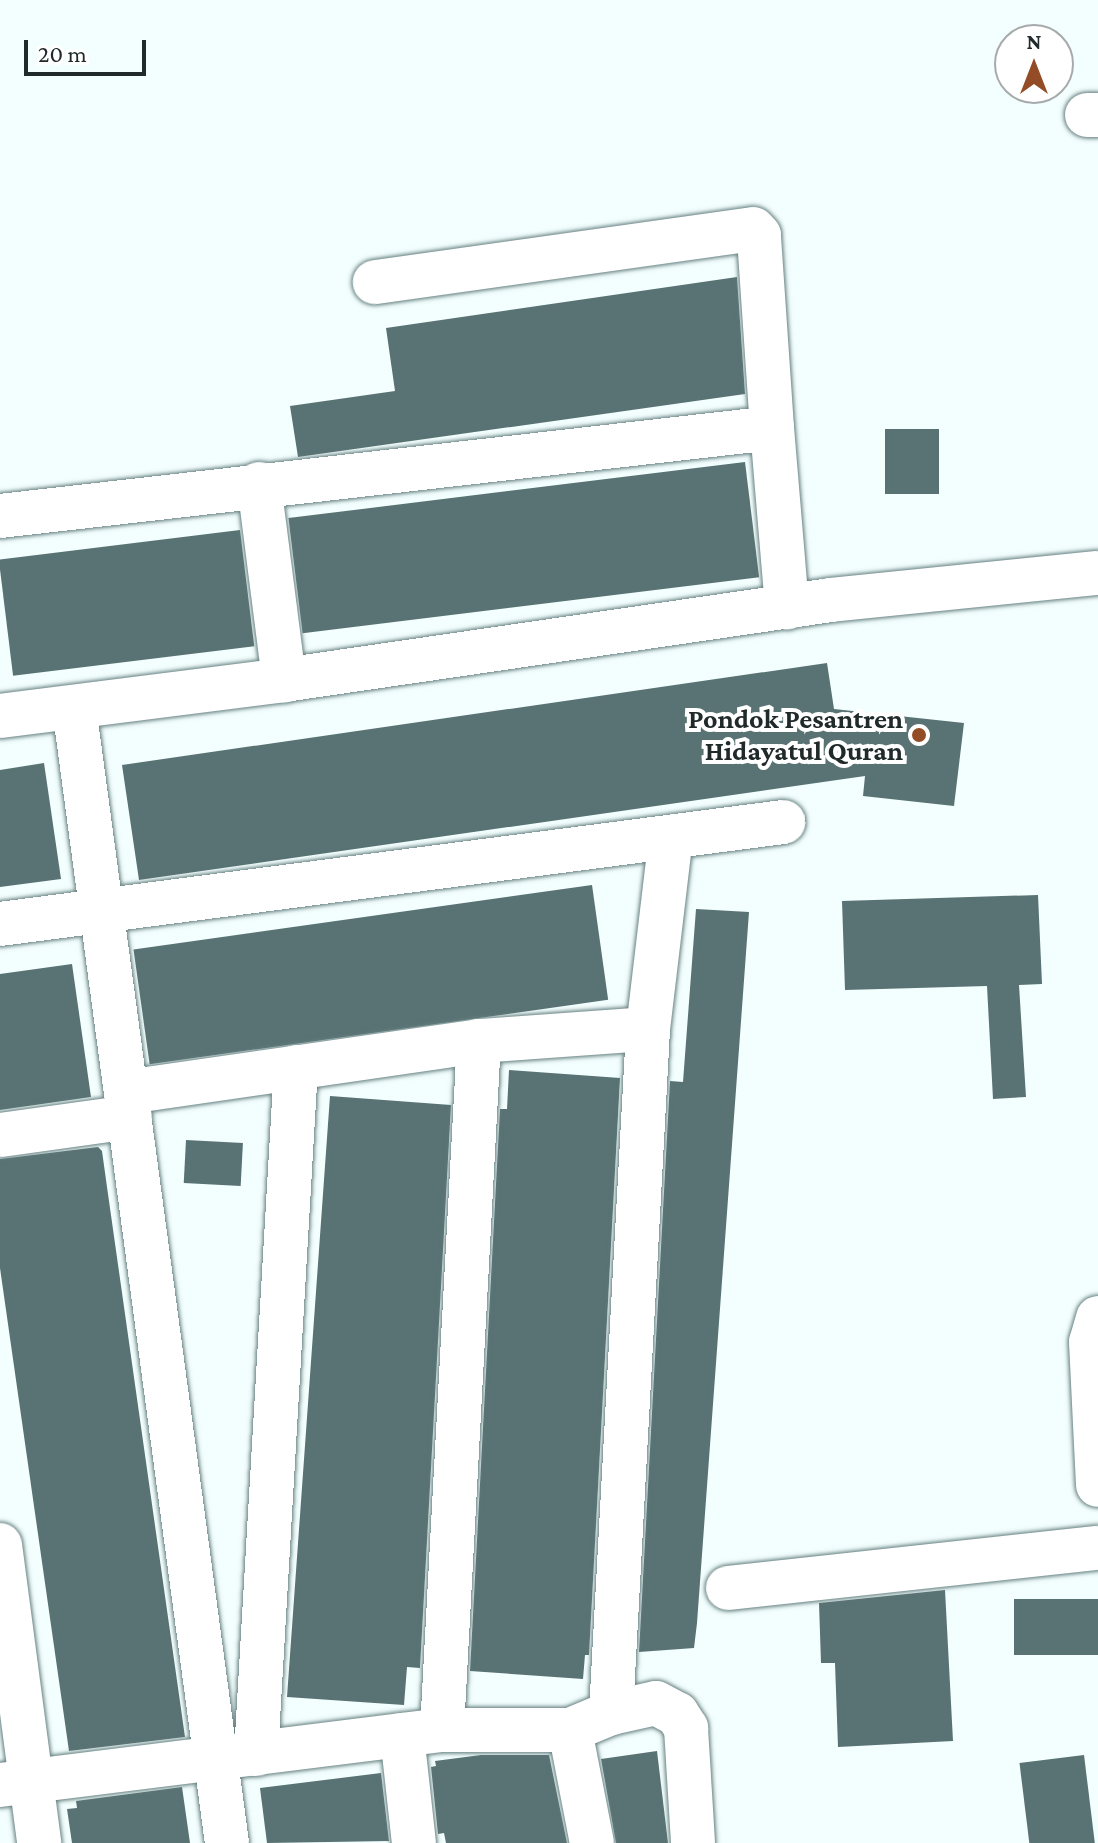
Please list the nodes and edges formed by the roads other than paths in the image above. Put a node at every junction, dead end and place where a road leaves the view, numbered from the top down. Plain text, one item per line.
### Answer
1 (375, 282) dead end
2 (772, 428) junction
3 (259, 484) junction
4 (0, 516) edge
5 (1098, 573) edge
6 (787, 607) junction
7 (284, 680) junction
8 (74, 707) junction
9 (0, 716) edge
10 (783, 822) dead end
11 (671, 837) junction
12 (102, 910) junction
13 (0, 924) edge
14 (648, 1029) junction
15 (479, 1041) junction
16 (296, 1067) junction
17 (129, 1104) junction
18 (0, 1135) edge
19 (1098, 1318) edge
20 (1098, 1485) edge
21 (0, 1545) edge
22 (1098, 1548) edge
23 (728, 1588) dead end
24 (611, 1713) junction
25 (570, 1730) junction
26 (422, 1732) junction
27 (237, 1756) junction
28 (16, 1783) edge
29 (39, 1843) edge
30 (227, 1843) edge
31 (414, 1843) edge
32 (592, 1843) edge
33 (693, 1843) edge

1 - 2 street
2 - 3 street
2 - 6 street
3 - 4 street
3 - 7 street
5 - 6 street
6 - 7 street
7 - 8 street
8 - 9 street
8 - 12 street
10 - 11 street
11 - 12 street
11 - 14 street
12 - 13 street
12 - 17 street
14 - 15 street
14 - 24 street
15 - 16 street
15 - 26 street
16 - 17 street
16 - 27 street
17 - 18 street
17 - 27 street
19 - 20 street
21 - 28 street
22 - 23 street
24 - 25 street
24 - 33 street
25 - 26 street
25 - 32 street
26 - 27 street
26 - 31 street
27 - 28 street
27 - 30 street
28 - 29 street

